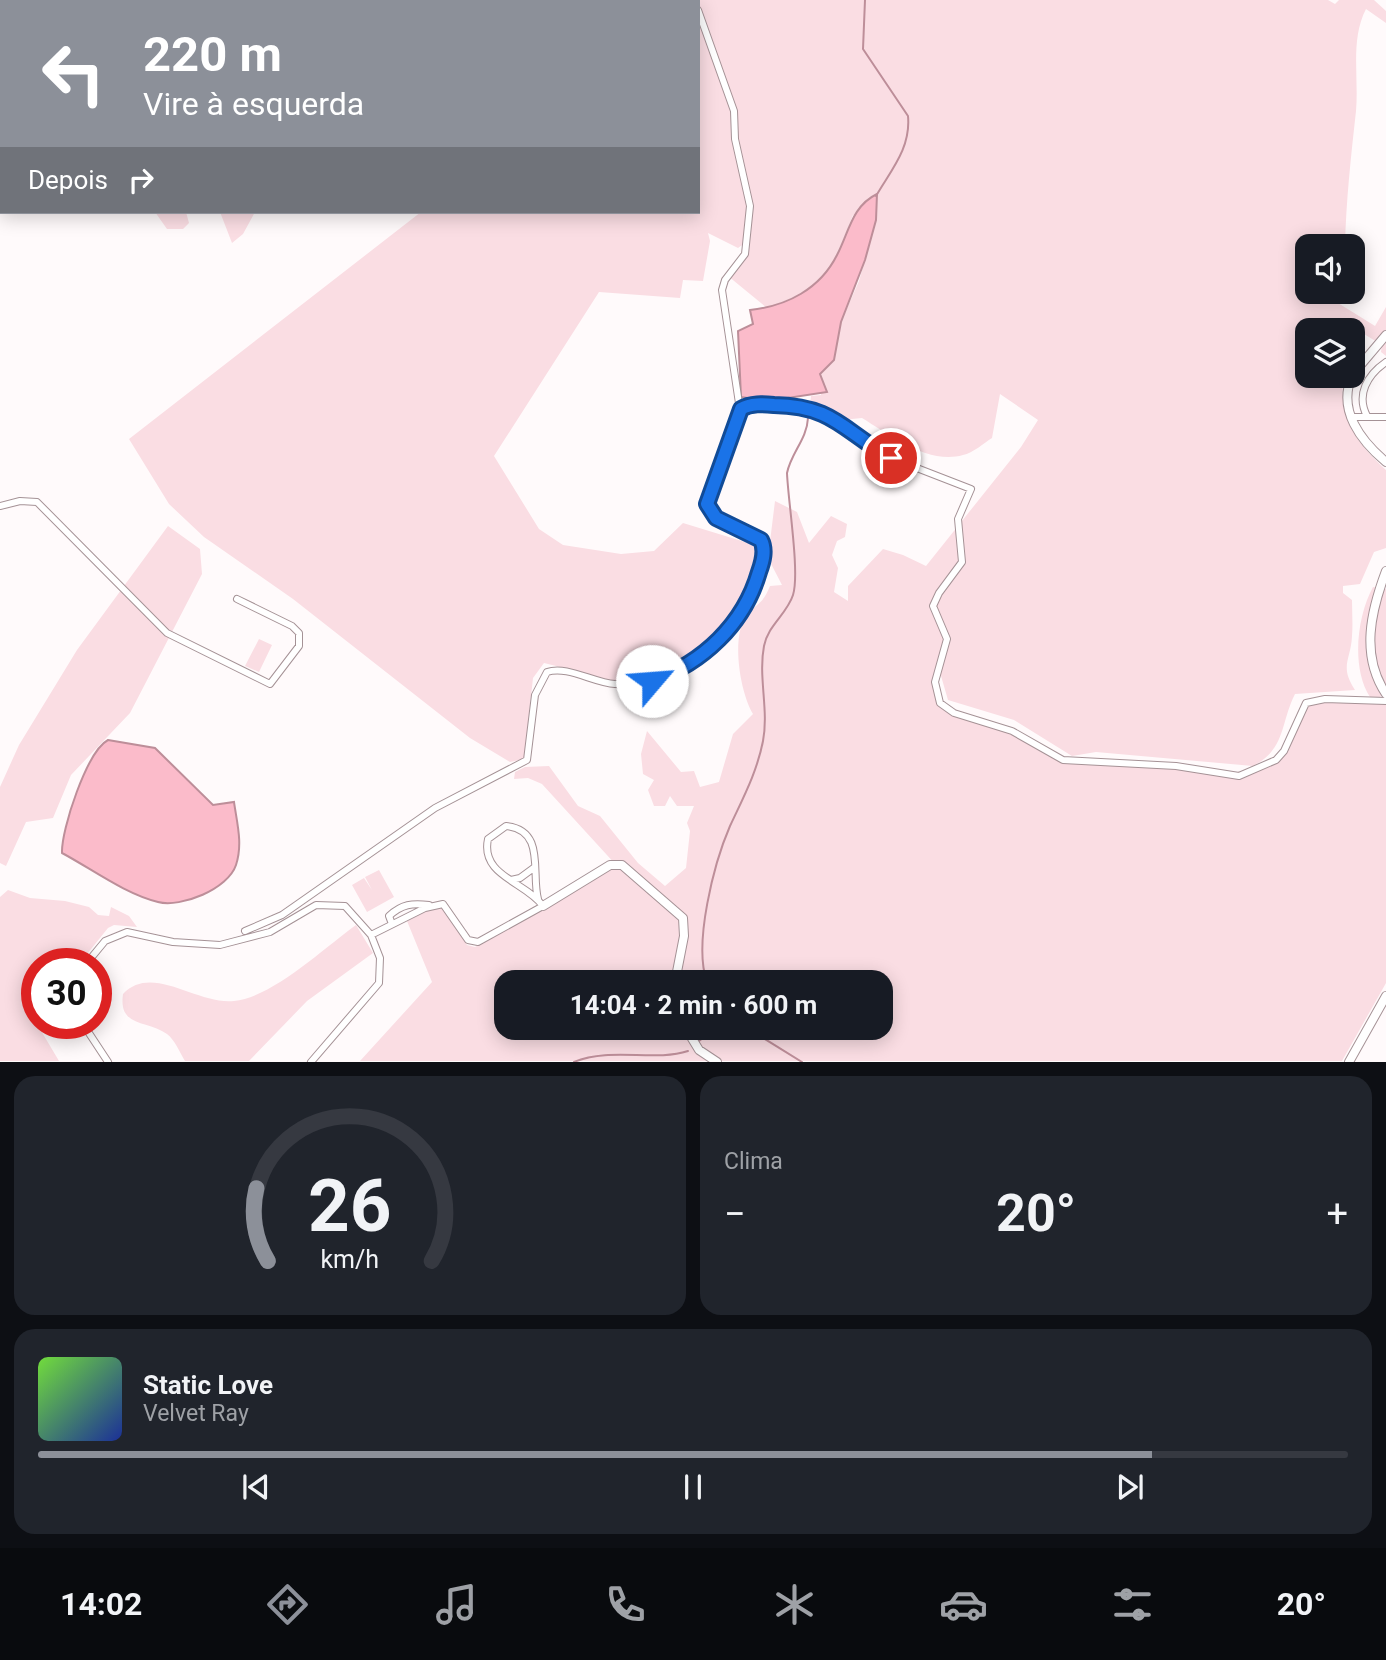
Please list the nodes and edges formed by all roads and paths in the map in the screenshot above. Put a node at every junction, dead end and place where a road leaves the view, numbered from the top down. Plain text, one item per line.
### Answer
1 (700, 16) edge
2 (1386, 335) edge
3 (1365, 360) edge
4 (1386, 362) edge
5 (1349, 388) edge
6 (740, 411) junction
7 (1367, 416) junction
8 (1351, 417) junction
9 (1386, 417) edge
10 (1386, 462) edge
11 (0, 506) edge
12 (1386, 571) edge
13 (237, 599) dead end
14 (1386, 694) edge
15 (1386, 701) edge
16 (536, 866) junction
17 (509, 880) junction
18 (540, 903) junction
19 (431, 905) junction
20 (392, 924) junction
21 (245, 931) dead end
22 (371, 935) junction
23 (99, 948) edge
24 (677, 970) edge
25 (1386, 996) edge
26 (93, 1039) edge
27 (693, 1040) edge
28 (108, 1062) edge
29 (311, 1062) edge
30 (717, 1062) edge
31 (1349, 1062) edge

1 - 6 street
2 - 3 street
4 - 7 street
5 - 8 street
6 - 15 street
6 - 21 street
7 - 8 street
7 - 9 street
8 - 10 street
11 - 13 street
12 - 14 street
16 - 17 street
16 - 17 street
16 - 18 street
17 - 18 street
18 - 19 street
18 - 24 street
19 - 20 street
19 - 20 street
20 - 22 street
22 - 23 street
22 - 29 street
25 - 31 street
26 - 28 street
27 - 30 street

